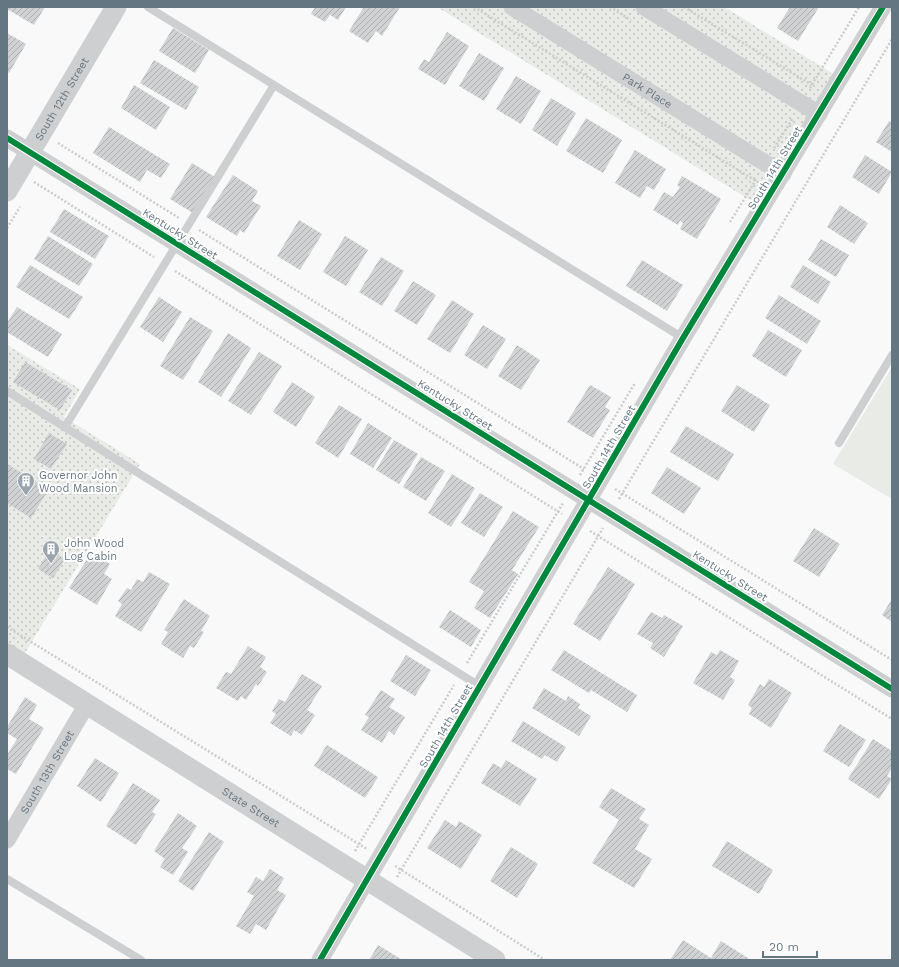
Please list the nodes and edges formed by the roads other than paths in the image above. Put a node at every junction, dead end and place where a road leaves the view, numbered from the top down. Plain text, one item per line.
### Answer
1 (116, 7) edge
2 (148, 7) edge
3 (512, 7) edge
4 (644, 7) edge
5 (883, 7) edge
6 (274, 85) junction
7 (819, 114) junction
8 (7, 138) edge
9 (30, 152) junction
10 (784, 174) junction
11 (7, 191) edge
12 (178, 244) junction
13 (684, 338) junction
14 (892, 355) edge
15 (7, 391) edge
16 (65, 427) junction
17 (839, 443) dead end
18 (590, 501) junction
19 (7, 654) edge
20 (481, 687) junction
21 (892, 689) edge
22 (87, 704) junction
23 (7, 840) edge
24 (7, 879) edge
25 (367, 880) junction
26 (141, 960) edge
27 (320, 960) edge
28 (495, 960) edge

1 - 9 street, South 12th Street
2 - 6 lane
3 - 10 street, Park Place
4 - 7 street
5 - 7 street, South 14th Street
6 - 12 lane
6 - 13 lane
7 - 10 street, South 14th Street
8 - 9 street, Kentucky Street
9 - 11 street, South 12th Street
9 - 12 street, Kentucky Street
10 - 13 street, South 14th Street
12 - 16 lane
12 - 18 street, Kentucky Street
13 - 18 street, South 14th Street
14 - 17 lane
15 - 16 lane
16 - 20 lane
18 - 20 street, South 14th Street
18 - 21 street, Kentucky Street
19 - 22 street, State Street
20 - 25 street, South 14th Street
22 - 23 street, South 13th Street
22 - 25 street, State Street
24 - 26 lane
25 - 27 street, South 14th Street
25 - 28 street, State Street

